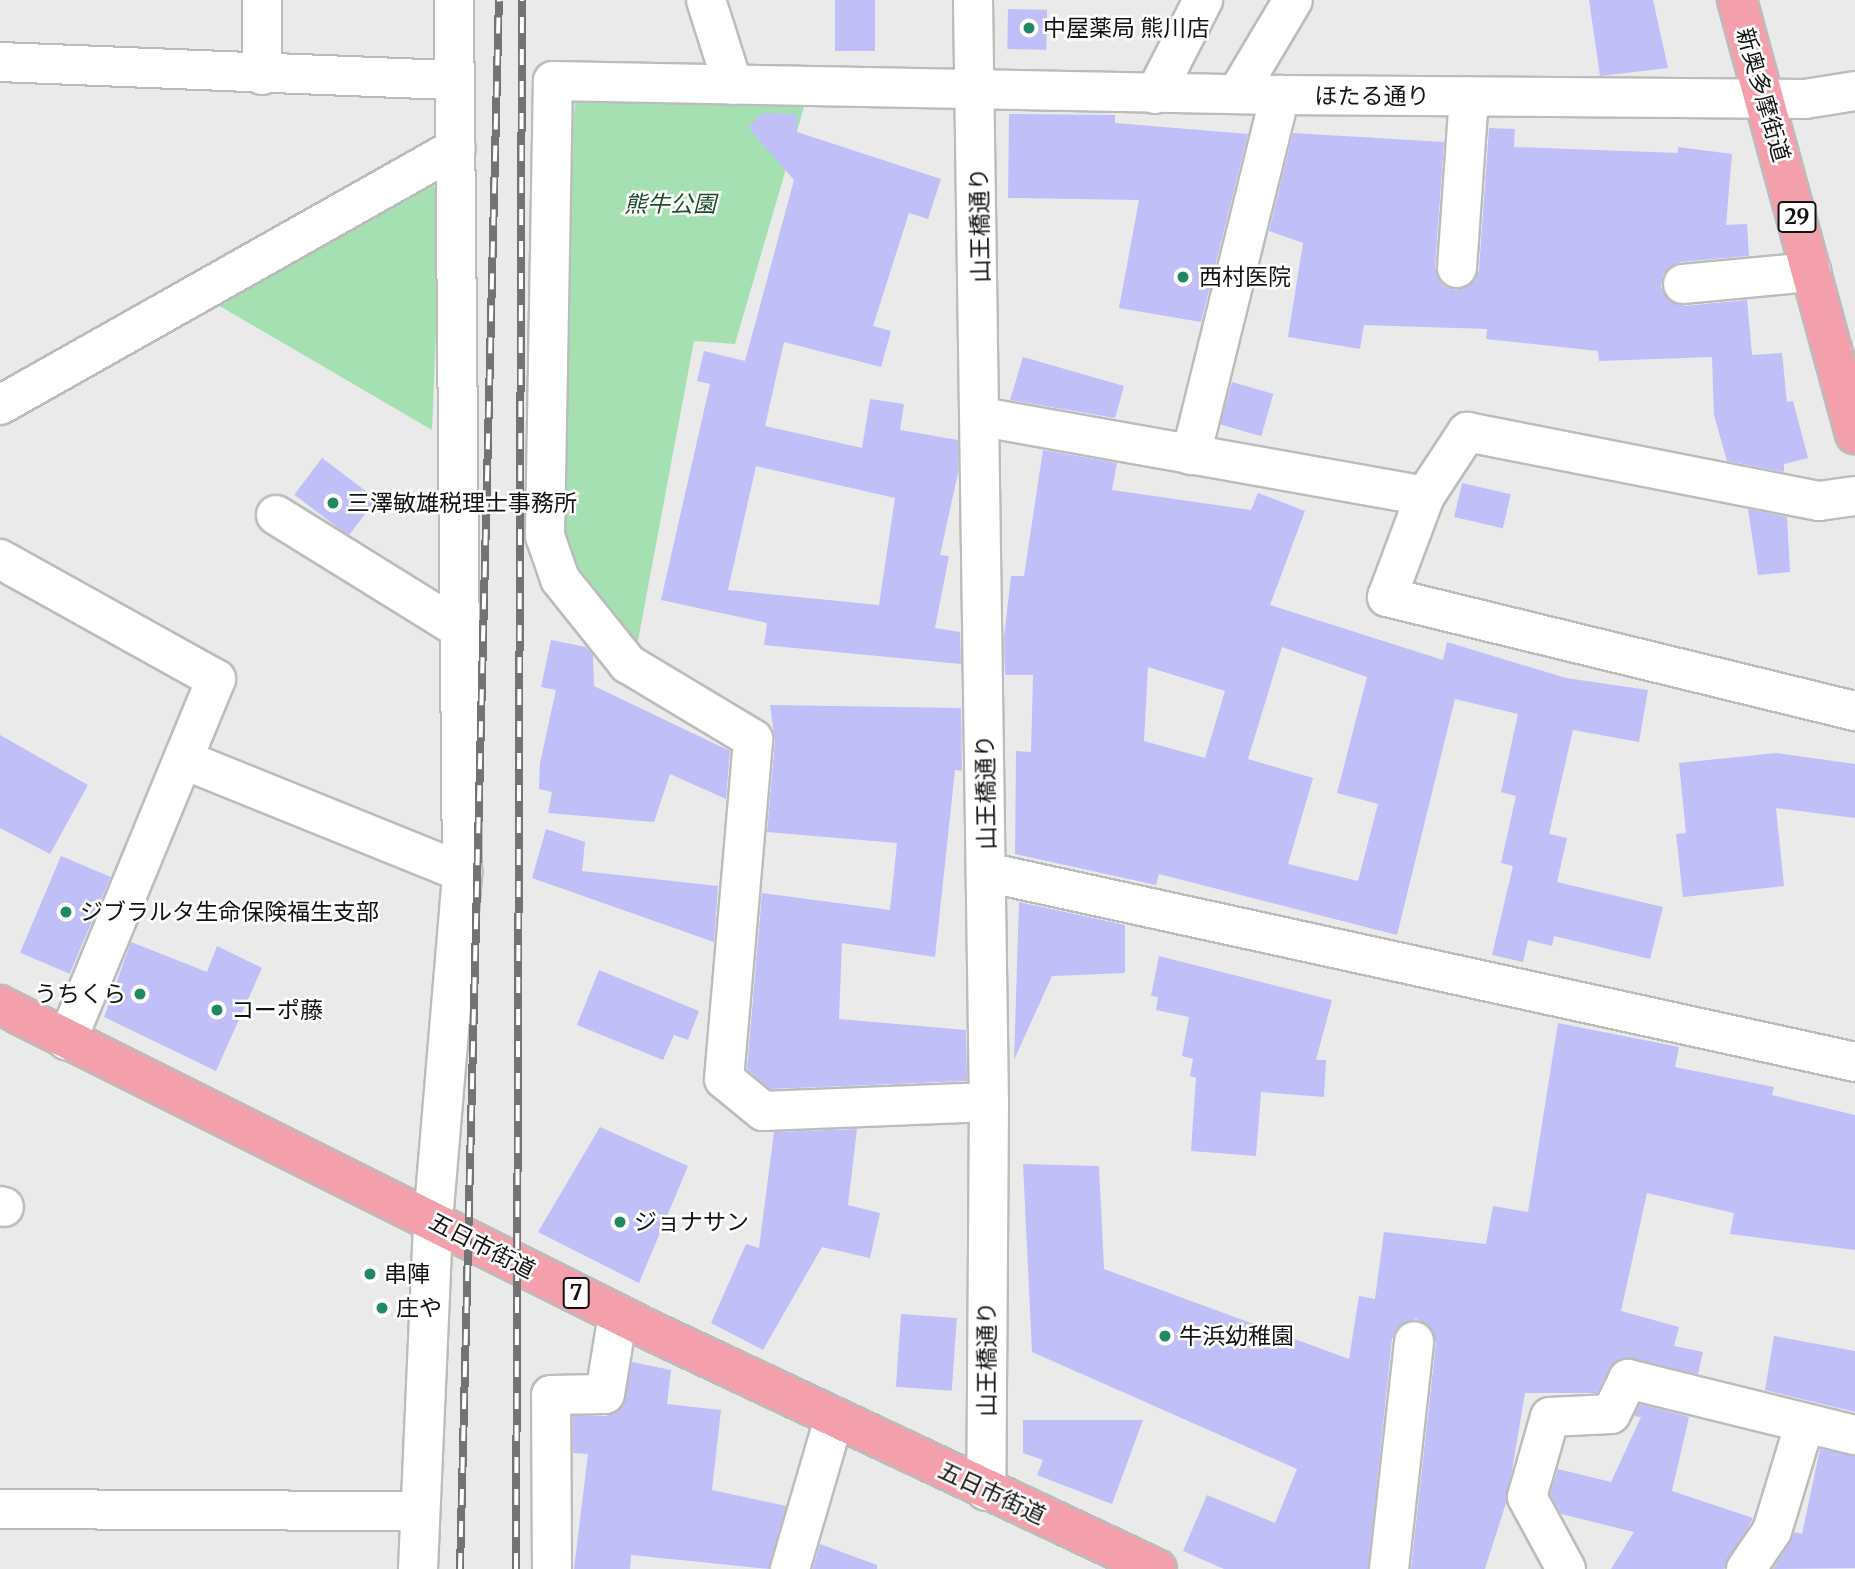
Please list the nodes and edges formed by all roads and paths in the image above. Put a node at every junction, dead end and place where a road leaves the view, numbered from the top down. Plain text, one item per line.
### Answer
1 (262, 0) edge
2 (454, 0) edge
3 (706, 0) edge
4 (973, 0) edge
5 (1203, 0) edge
6 (1293, 0) edge
7 (1737, 0) edge
8 (0, 62) edge
9 (262, 75) junction
10 (454, 80) junction
11 (733, 85) junction
12 (1855, 91) edge
13 (979, 92) junction
14 (1155, 94) junction
15 (1237, 94) junction
16 (1280, 95) junction
17 (1469, 96) junction
18 (1765, 98) junction
19 (456, 148) junction
20 (1457, 268) dead end
21 (1811, 272) junction
22 (1683, 284) dead end
23 (0, 405) edge
24 (982, 417) junction
25 (1855, 434) edge
26 (1191, 456) junction
27 (1425, 496) junction
28 (1855, 496) edge
29 (276, 515) dead end
30 (0, 559) edge
31 (460, 629) junction
32 (1855, 711) edge
33 (187, 761) junction
34 (462, 872) junction
35 (986, 872) junction
36 (0, 1006) edge
37 (67, 1040) junction
38 (1855, 1062) edge
39 (989, 1102) junction
40 (433, 1221) junction
41 (618, 1314) junction
42 (1414, 1340) dead end
43 (834, 1419) junction
44 (1804, 1426) junction
45 (1855, 1435) edge
46 (986, 1491) junction
47 (0, 1508) edge
48 (416, 1511) junction
49 (418, 1569) edge
50 (552, 1569) edge
51 (790, 1569) edge
52 (1157, 1569) edge
53 (1389, 1569) edge
54 (1566, 1569) edge
55 (1746, 1569) edge

1 - 9 street
2 - 10 street
3 - 11 street
4 - 13 street, 山王橋通り
5 - 14 street
6 - 15 street
7 - 18 main road, 新奥多摩街道 / 29
8 - 9 street
9 - 10 street
10 - 19 street
11 - 13 street, ほたる通り
11 - 39 street, ほたる通り
12 - 18 street, ほたる通り
13 - 14 street, ほたる通り
13 - 24 street, 山王橋通り
14 - 15 street, ほたる通り
15 - 16 street, ほたる通り
16 - 17 street, ほたる通り
16 - 26 street
17 - 18 street, ほたる通り
17 - 20 street
18 - 21 main road, 新奥多摩街道 / 29
19 - 23 street
19 - 31 street
21 - 22 street
21 - 25 main road, 新奥多摩街道 / 29
24 - 26 street
24 - 35 street, 山王橋通り
26 - 27 street
27 - 28 street
27 - 32 street
29 - 31 street
30 - 33 street
31 - 34 street
33 - 34 street
33 - 37 street
34 - 40 street
35 - 38 street
35 - 39 street, 山王橋通り
36 - 37 main road, 五日市街道 / 7
37 - 40 main road, 五日市街道 / 7
39 - 46 street, 山王橋通り
40 - 41 main road, 五日市街道 / 7
40 - 48 street
41 - 43 main road, 五日市街道 / 7
41 - 50 street
42 - 53 street
43 - 46 main road, 五日市街道 / 7
43 - 51 street
44 - 45 street
44 - 54 street
44 - 55 street
46 - 52 main road, 五日市街道 / 7
47 - 48 street
48 - 49 street

